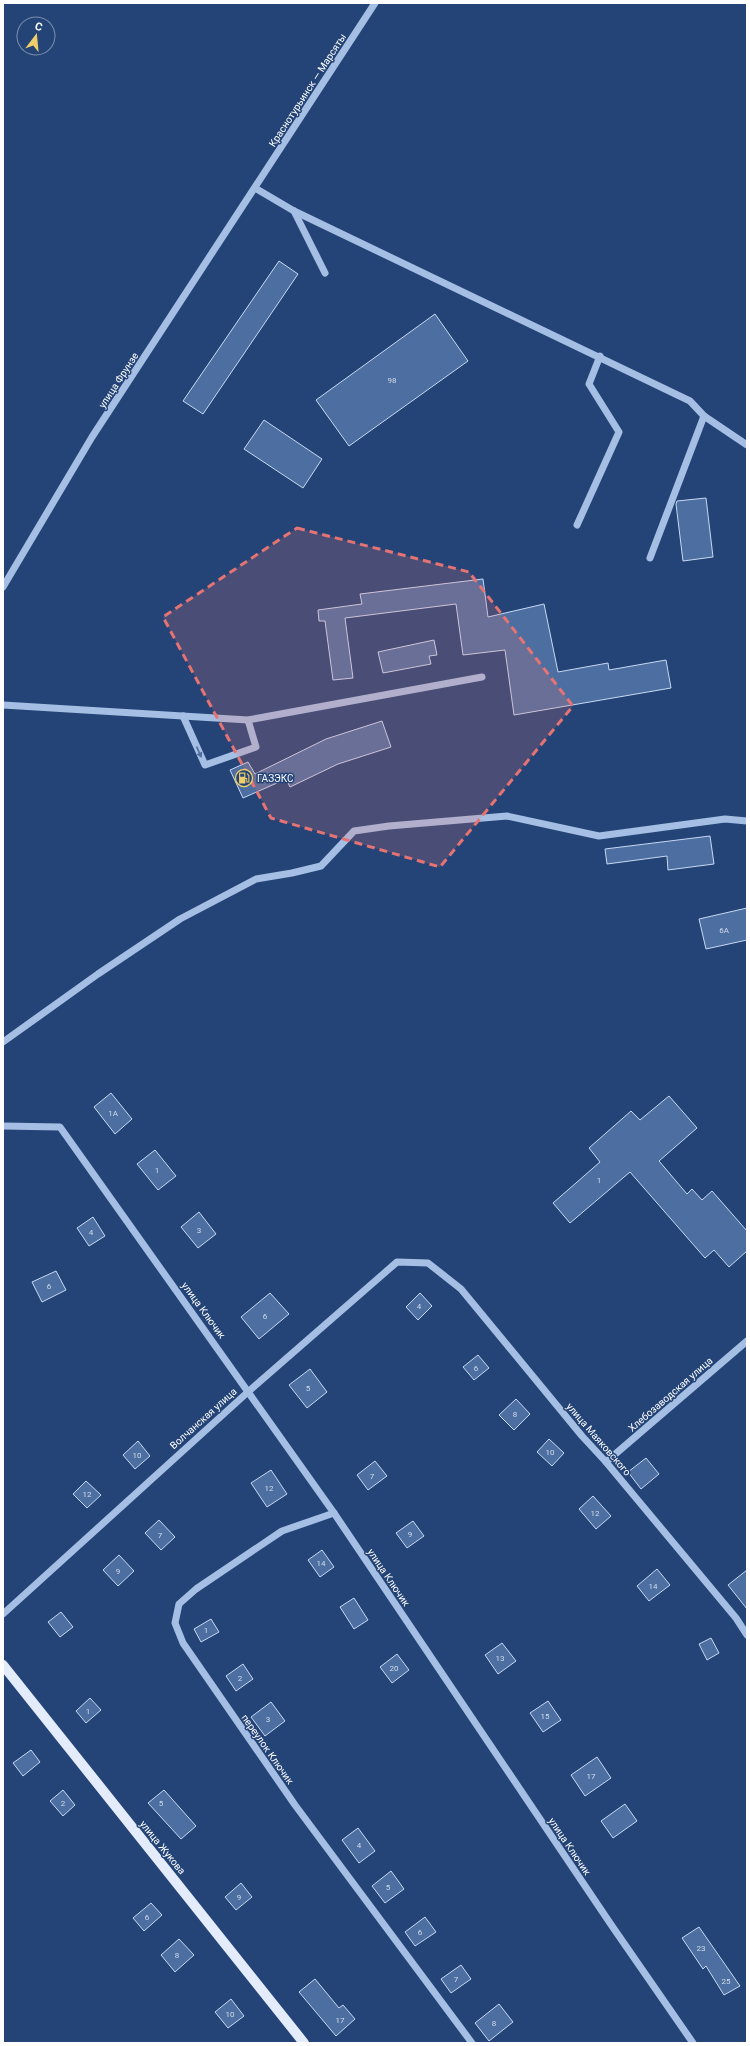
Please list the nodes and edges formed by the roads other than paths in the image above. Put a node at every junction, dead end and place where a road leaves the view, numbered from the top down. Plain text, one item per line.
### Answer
1 (375, 3) edge
2 (255, 188) junction
3 (294, 211) junction
4 (325, 273) dead end
5 (600, 356) junction
6 (704, 416) junction
7 (747, 445) edge
8 (577, 525) dead end
9 (650, 558) dead end
10 (3, 587) edge
11 (482, 677) dead end
12 (3, 705) edge
13 (183, 716) junction
14 (248, 720) junction
15 (747, 820) edge
16 (3, 1042) edge
17 (3, 1126) edge
18 (428, 1263) joint
19 (747, 1341) edge
20 (249, 1391) junction
21 (606, 1462) junction
22 (334, 1514) junction
23 (3, 1614) edge
24 (747, 1635) edge
25 (3, 1666) edge
26 (304, 2043) edge
27 (472, 2043) edge
28 (693, 2043) edge

1 - 2 street, Краснотурьинск — Марсяты
2 - 3 street
2 - 10 street, улица Фрунзе
3 - 4 street
3 - 5 street
5 - 6 street
5 - 8 street
6 - 7 street
6 - 9 street
11 - 14 street
12 - 13 street
13 - 14 street
13 -> 14 street
15 - 16 street
17 - 20 street, улица Ключик
18 - 20 street, Волчанская улица
18 - 21 street, улица Маяковского
19 - 21 street, Хлебозаводская улица
20 - 22 street, улица Ключик
20 - 23 street, Волчанская улица
21 - 24 street, улица Маяковского
22 - 27 street, переулок Ключик
22 - 28 street, улица Ключик
25 - 26 main road, улица Жукова

